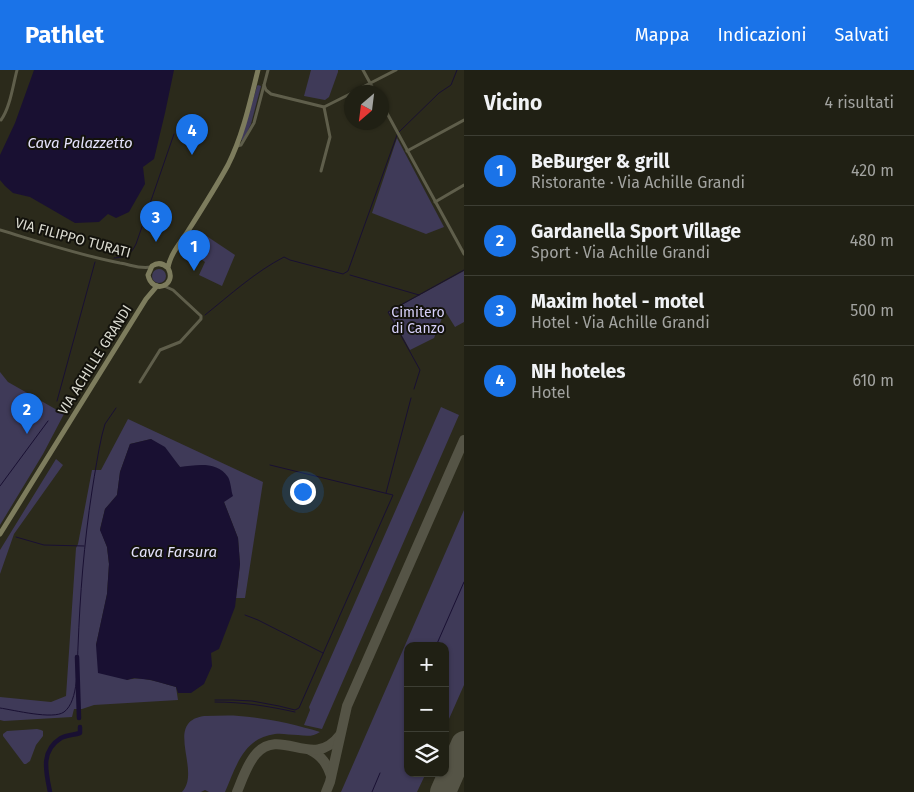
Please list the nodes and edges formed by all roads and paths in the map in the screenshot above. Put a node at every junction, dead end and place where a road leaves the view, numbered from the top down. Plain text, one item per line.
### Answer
1 (17, 70) edge
2 (258, 70) edge
3 (268, 70) edge
4 (363, 70) edge
5 (396, 70) edge
6 (256, 81) junction
7 (264, 84) junction
8 (370, 84) joint
9 (271, 94) junction
10 (261, 97) junction
11 (344, 97) edge
12 (324, 107) junction
13 (389, 118) edge
14 (1, 120) edge
15 (464, 120) edge
16 (236, 146) junction
17 (407, 151) junction
18 (321, 171) dead end
19 (464, 185) edge
20 (435, 202) junction
21 (0, 230) edge
22 (464, 254) edge
23 (171, 258) junction
24 (163, 264) junction
25 (151, 267) junction
26 (139, 268) junction
27 (168, 268) junction
28 (150, 280) junction
29 (169, 282) junction
30 (161, 286) junction
31 (173, 290) junction
32 (146, 299) junction
33 (140, 382) dead end
34 (0, 534) edge

1 - 14 street
2 - 6 main road
3 - 7 street
4 - 8 street
5 - 8 street
6 - 7 street
6 - 16 main road
7 - 9 street
7 - 10 street
9 - 10 street
9 - 12 street
10 - 16 street
11 - 12 street
12 - 18 street
13 - 17 street
15 - 17 street
16 - 23 main road
17 - 20 street
19 - 20 street
20 - 22 street
21 - 26 street, VIA FILIPPO TURATI
23 - 24 main road
23 - 27 main road
24 - 25 main road
24 - 27 main road
25 - 26 street, VIA FILIPPO TURATI
25 - 28 main road, VIA ACHILLE GRANDI
26 - 28 street, VIA FILIPPO TURATI
27 - 29 main road
28 - 30 main road
28 - 32 main road, VIA ACHILLE GRANDI
29 - 30 main road, VIA ACHILLE GRANDI
29 - 31 street
30 - 31 street
30 - 32 main road, VIA ACHILLE GRANDI
31 - 33 street
32 - 34 main road, VIA ACHILLE GRANDI

